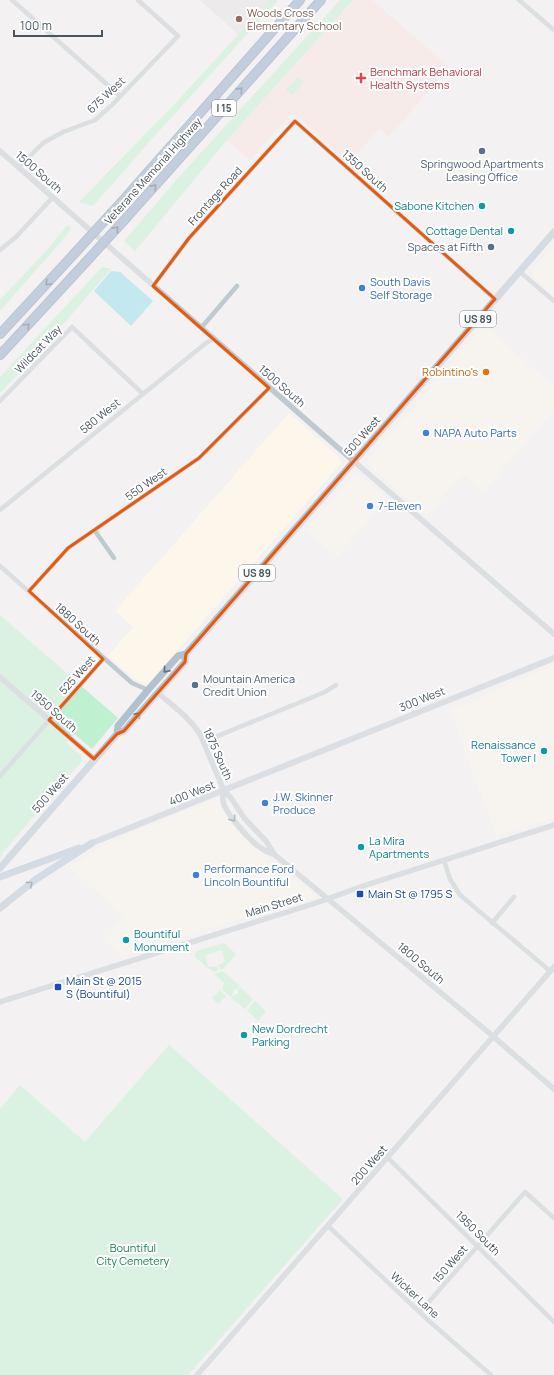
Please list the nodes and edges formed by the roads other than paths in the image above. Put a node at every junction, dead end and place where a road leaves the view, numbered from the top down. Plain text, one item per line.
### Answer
1 (12, 0) edge
2 (138, 0) edge
3 (300, 0) edge
4 (321, 0) edge
5 (519, 0) edge
6 (554, 30) edge
7 (120, 96) junction
8 (295, 121) joint
9 (0, 151) edge
10 (18, 168) junction
11 (53, 197) junction
12 (554, 232) edge
13 (0, 250) edge
14 (520, 271) junction
15 (153, 286) junction
16 (237, 286) dead end
17 (495, 299) junction
18 (554, 301) edge
19 (201, 328) junction
20 (0, 334) edge
21 (213, 339) junction
22 (0, 355) edge
23 (269, 388) junction
24 (142, 393) junction
25 (0, 401) edge
26 (354, 461) junction
27 (0, 510) edge
28 (95, 531) junction
29 (114, 558) dead end
30 (0, 566) edge
31 (29, 591) junction
32 (554, 634) edge
33 (186, 654) junction
34 (554, 658) edge
35 (103, 659) junction
36 (0, 677) edge
37 (336, 685) dead end
38 (148, 690) junction
39 (158, 693) junction
40 (49, 720) junction
41 (117, 734) junction
42 (203, 742) junction
43 (94, 759) junction
44 (299, 760) joint
45 (0, 776) edge
46 (224, 791) junction
47 (554, 825) edge
48 (92, 843) junction
49 (275, 855) junction
50 (444, 860) junction
51 (0, 868) edge
52 (0, 877) edge
53 (514, 897) dead end
54 (328, 898) junction
55 (0, 908) edge
56 (492, 923) junction
57 (552, 969) edge
58 (0, 1002) edge
59 (494, 1037) junction
60 (554, 1089) edge
61 (388, 1158) junction
62 (554, 1218) edge
63 (328, 1226) junction
64 (477, 1246) junction
65 (420, 1312) junction
66 (554, 1322) edge
67 (198, 1375) edge
68 (491, 1375) edge

1 - 7 street
2 - 7 street, 675 West
3 -> 20 highway, Veterans Memorial Highway / I 15, bridge
22 -> 4 highway, Veterans Memorial Highway / I 15, bridge
5 - 6 street
7 - 10 street, 675 West
8 - 15 street, Frontage Road
8 - 17 street, 1350 South
9 - 10 street, 1500 South
10 - 11 street, 1500 South
11 - 13 street
11 - 15 street, 1500 South
12 - 14 main road, 500 West / US 89
14 - 17 main road, 500 West / US 89
14 - 18 street
15 - 19 street, 1500 South
16 - 19 street
17 - 26 main road, 500 West / US 89
19 - 21 street, 1500 South
21 - 23 street, 1500 South
21 - 24 street, 580 West
23 - 26 street, 1500 South
23 - 28 street, 550 West
24 - 25 street, Wildcat Way
24 - 27 street, 580 West
26 - 32 street, 1500 South
26 - 33 main road, 500 West / US 89
28 - 29 street
28 - 31 street, 550 West
30 - 31 street, 1880 South
31 - 35 street, 1880 South
33 -> 38 main road, 500 West / US 89
33 - 39 main road, 500 West / US 89
34 - 44 main road, 300 West
35 - 38 street, 1880 South
35 - 40 street, 525 West
36 - 40 street, 1950 South
37 - 42 street
38 - 41 main road, 500 West / US 89
41 -> 39 main road, 500 West / US 89
39 - 42 street, 1875 South
40 - 43 street, 1950 South
40 - 45 street, 525 West
41 - 43 main road, 500 West / US 89
42 - 46 street, 1875 South
43 - 51 main road, 500 West / US 89
44 - 46 main road, 400 West
46 - 48 main road, 400 West
46 - 49 street, 1800 South
46 -> 49 street, 1800 South
47 - 50 street, Main Street
48 - 52 main road
55 -> 48 main road
49 - 54 street, 1800 South
50 - 54 street, Main Street
50 - 56 street
53 - 56 street
54 - 58 street, Main Street
54 - 59 street, 1800 South
56 - 57 street
57 - 59 street, 200 West
59 - 60 street, 1800 South
59 - 61 street, 200 West
61 - 63 street, 200 West
61 - 64 street, 1950 South
62 - 64 street, 150 West
63 - 65 street, Wicker Lane
63 - 67 street, 200 West
64 - 65 street, 150 West
64 - 66 street, 1950 South
65 - 68 street, Wicker Lane

